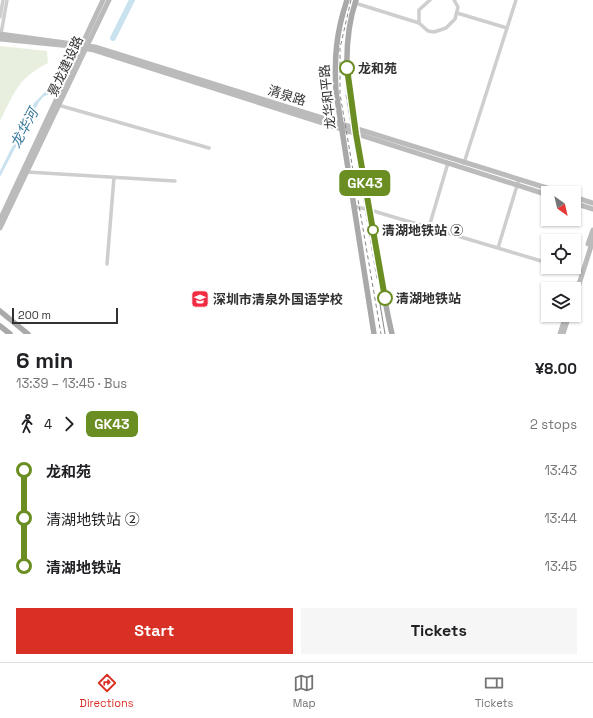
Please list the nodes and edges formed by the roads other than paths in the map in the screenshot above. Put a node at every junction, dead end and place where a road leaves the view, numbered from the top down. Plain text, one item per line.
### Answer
1 (3, 0) edge
2 (6, 0) edge
3 (103, 0) edge
4 (109, 0) edge
5 (347, 0) edge
6 (430, 0) edge
7 (454, 0) edge
8 (516, 0) edge
9 (356, 1) edge
10 (457, 13) junction
11 (0, 17) edge
12 (419, 23) junction
13 (507, 28) junction
14 (0, 36) edge
15 (85, 47) junction
16 (57, 105) junction
17 (340, 123) junction
18 (355, 127) junction
19 (341, 129) junction
20 (356, 134) junction
21 (209, 148) dead end
22 (465, 162) junction
23 (448, 163) junction
24 (463, 168) junction
25 (27, 172) junction
26 (114, 177) junction
27 (519, 179) junction
28 (174, 181) dead end
29 (518, 185) junction
30 (541, 186) edge
31 (541, 193) edge
32 (581, 199) edge
33 (593, 203) edge
34 (581, 205) edge
35 (353, 206) junction
36 (593, 209) edge
37 (370, 210) junction
38 (0, 220) edge
39 (429, 227) junction
40 (0, 228) edge
41 (593, 230) edge
42 (593, 240) edge
43 (498, 248) junction
44 (541, 261) edge
45 (107, 264) dead end
46 (581, 266) edge
47 (580, 282) edge
48 (0, 312) edge
49 (564, 322) edge
50 (567, 322) edge
51 (0, 326) edge
52 (10, 334) edge
53 (28, 334) edge
54 (374, 334) edge
55 (392, 334) edge
56 (560, 334) edge
57 (563, 334) edge

1 - 11 street
2 - 14 street
3 - 15 main road, 景龙建设路
4 - 15 main road, 景龙建设路
5 - 17 main road, 龙华和平路
6 - 12 street
7 - 10 street
8 - 13 street
9 - 12 street
9 - 18 main road, 龙华和平路
10 - 12 street
10 - 13 street
13 - 22 street
14 - 15 main road, 清泉路
15 - 16 main road, 景龙建设路
15 - 17 main road, 清泉路
15 - 19 main road, 清泉路
16 - 21 street
16 - 25 main road, 景龙建设路
16 - 38 main road, 景龙建设路
17 - 18 main road, 清泉路
17 - 19 main road, 龙华和平路
18 - 20 main road, 龙华和平路
18 - 22 main road, 清泉路
19 - 20 main road, 清泉路
19 - 35 main road, 龙华和平路
20 - 23 main road, 清泉路
20 - 37 main road, 龙华和平路
22 - 24 street
22 - 27 main road, 清泉路
23 - 24 main road, 清泉路
23 - 39 street
24 - 29 main road, 清泉路
25 - 26 street
25 - 40 main road, 景龙建设路
26 - 28 street
26 - 45 street
27 - 29 street
27 - 30 main road, 清泉路
29 - 31 main road, 清泉路
29 - 43 street
32 - 33 main road
34 - 36 main road
35 - 37 street
35 - 54 main road, 龙华和平路
37 - 39 street
37 - 55 main road, 龙华和平路
39 - 43 street
41 - 46 main road
42 - 47 main road
43 - 44 street
48 - 53 main road
49 - 56 main road
50 - 57 main road
51 - 52 main road

